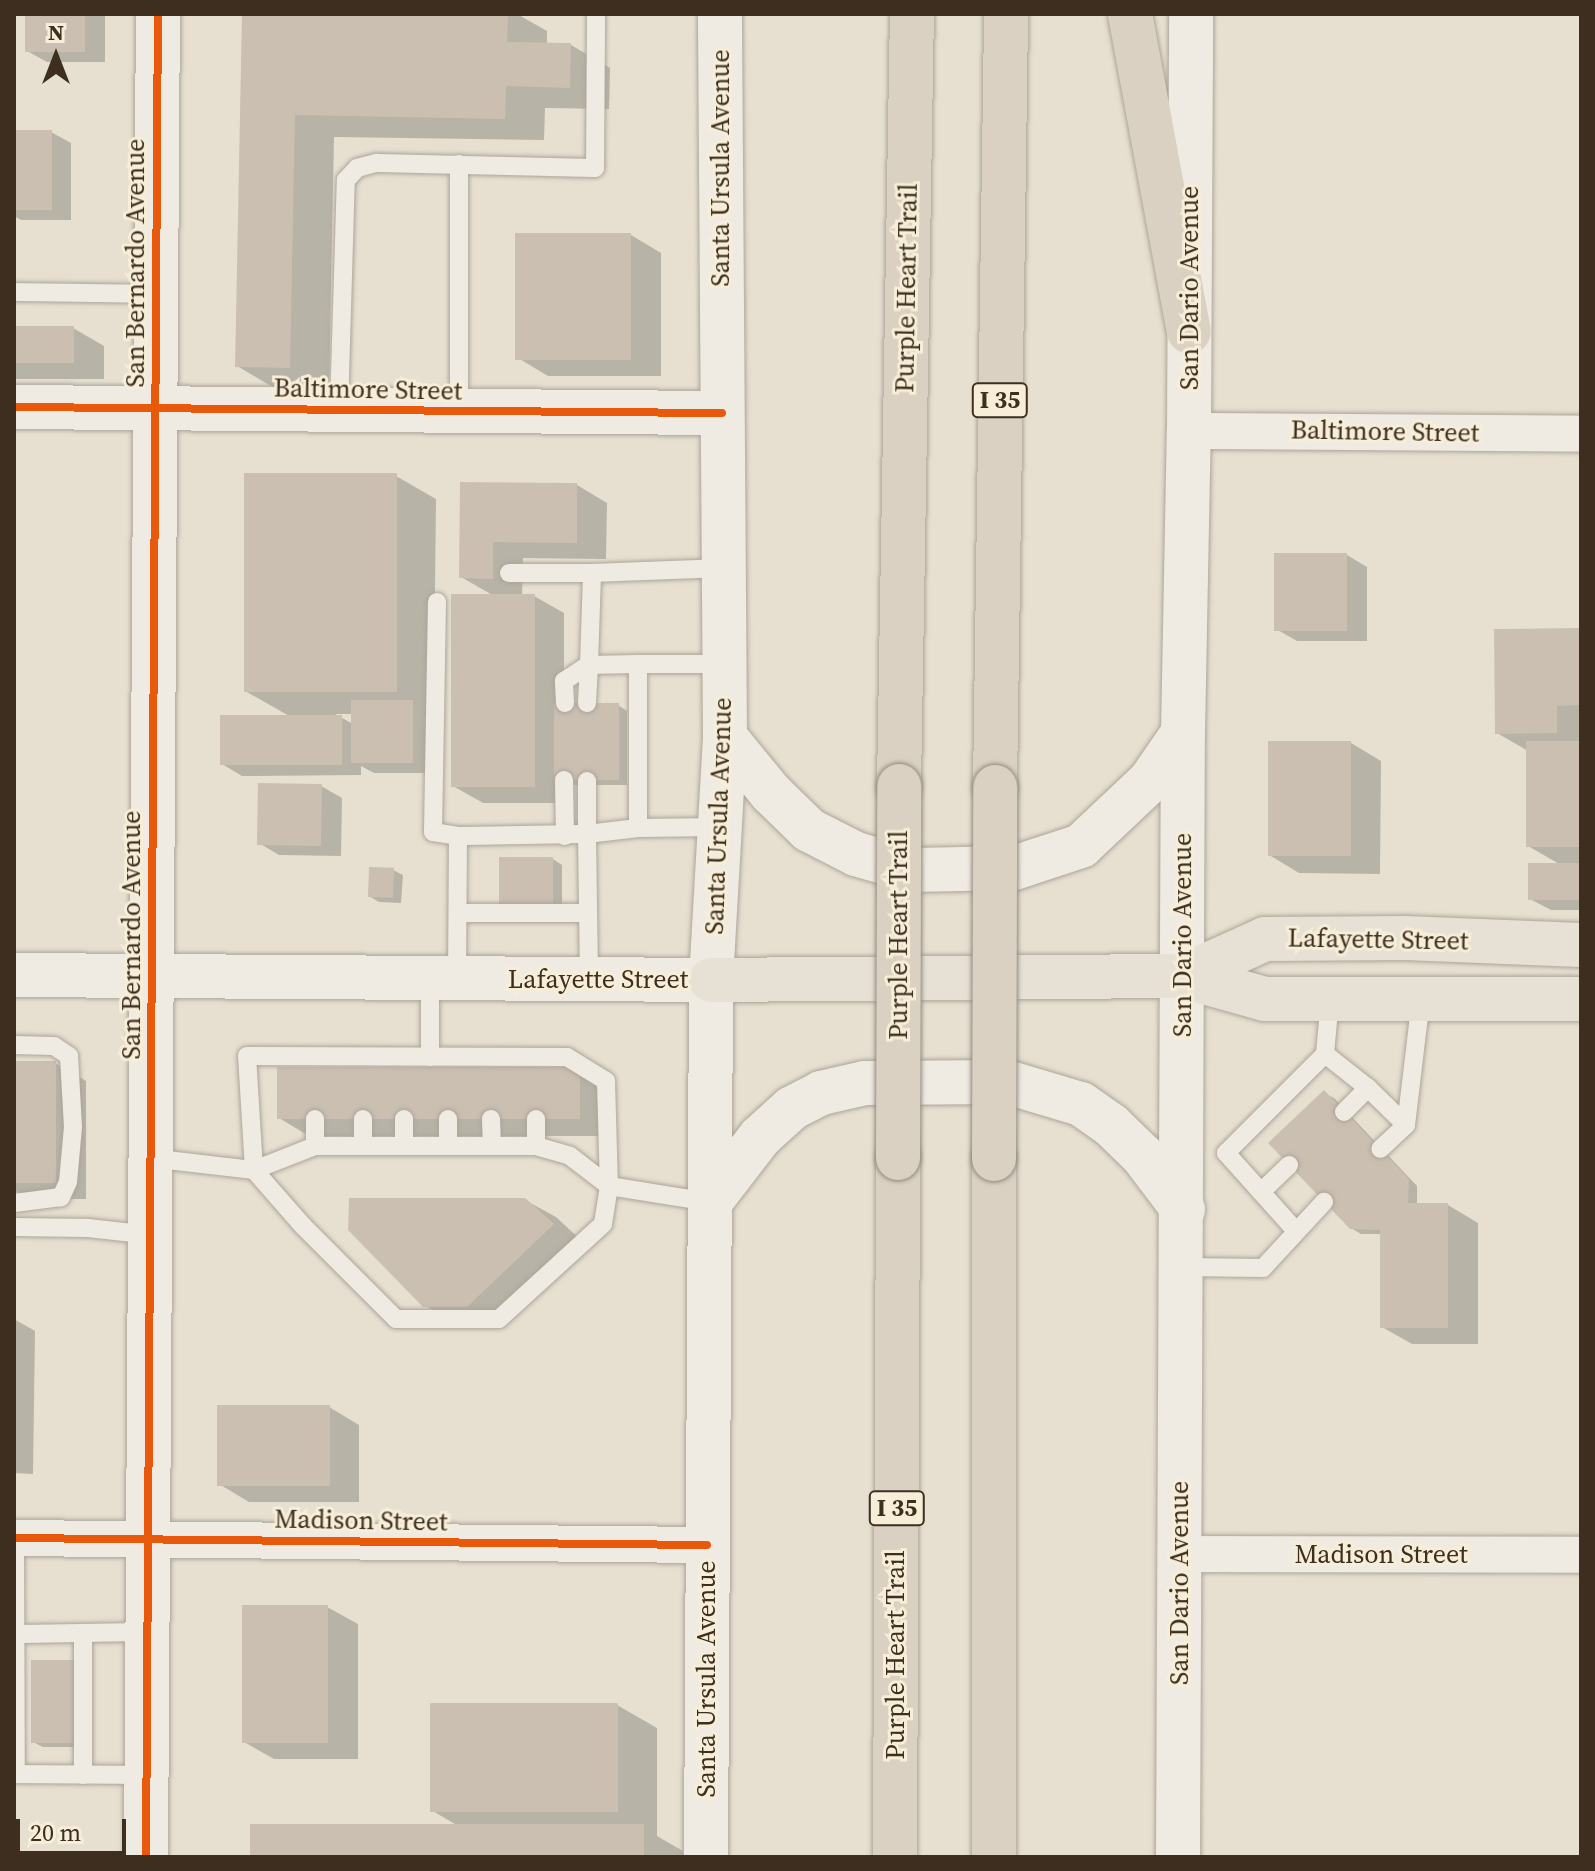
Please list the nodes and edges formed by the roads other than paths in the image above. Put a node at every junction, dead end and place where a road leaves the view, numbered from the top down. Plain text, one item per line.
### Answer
1 (158, 14) edge
2 (596, 14) edge
3 (720, 14) edge
4 (912, 14) edge
5 (1006, 14) edge
6 (1130, 14) edge
7 (1191, 14) edge
8 (459, 164) junction
9 (14, 292) edge
10 (156, 294) junction
11 (1189, 332) junction
12 (14, 407) edge
13 (155, 409) junction
14 (339, 410) junction
15 (459, 411) junction
16 (722, 413) junction
17 (1189, 431) junction
18 (1581, 434) edge
19 (724, 568) junction
20 (509, 573) dead end
21 (592, 573) junction
22 (437, 602) dead end
23 (638, 664) junction
24 (724, 664) junction
25 (589, 665) junction
26 (565, 703) dead end
27 (587, 703) dead end
28 (1183, 733) junction
29 (725, 737) junction
30 (564, 780) dead end
31 (587, 781) dead end
32 (722, 827) junction
33 (638, 828) junction
34 (587, 834) junction
35 (458, 836) junction
36 (565, 836) junction
37 (458, 913) junction
38 (586, 913) junction
39 (1581, 945) edge
40 (14, 975) edge
41 (1183, 976) junction
42 (151, 977) junction
43 (444, 979) junction
44 (589, 980) junction
45 (711, 980) junction
46 (1330, 999) junction
47 (1421, 999) junction
48 (1581, 999) edge
49 (14, 1045) edge
50 (1325, 1054) junction
51 (441, 1060) junction
52 (1368, 1088) junction
53 (1344, 1112) dead end
54 (315, 1119) dead end
55 (363, 1119) dead end
56 (404, 1119) dead end
57 (448, 1119) dead end
58 (491, 1119) dead end
59 (536, 1119) dead end
60 (1406, 1125) junction
61 (315, 1146) junction
62 (363, 1146) junction
63 (404, 1146) junction
64 (448, 1146) junction
65 (492, 1146) junction
66 (536, 1146) junction
67 (1380, 1149) dead end
68 (1205, 1156) junction
69 (150, 1158) junction
70 (1289, 1165) dead end
71 (254, 1170) junction
72 (609, 1186) junction
73 (1261, 1192) junction
74 (710, 1202) junction
75 (1324, 1202) dead end
76 (14, 1203) edge
77 (1183, 1209) junction
78 (14, 1227) edge
79 (1296, 1231) junction
80 (150, 1235) junction
81 (1182, 1267) junction
82 (14, 1538) edge
83 (148, 1539) junction
84 (707, 1545) junction
85 (1180, 1554) junction
86 (1581, 1555) edge
87 (147, 1632) junction
88 (15, 1634) edge
89 (83, 1634) junction
90 (83, 1775) junction
91 (146, 1775) junction
92 (146, 1857) edge
93 (706, 1857) edge
94 (895, 1857) edge
95 (994, 1857) edge
96 (1178, 1857) edge

1 - 10 main road, San Bernardo Avenue
2 - 8 lane
3 - 16 main road, Santa Ursula Avenue
4 - 94 highway, Purple Heart Trail / I 35, bridge
5 - 95 highway, I 35, bridge
6 - 11 highway
7 - 11 main road, San Dario Avenue
8 - 14 lane
8 - 15 lane
9 - 10 lane
10 - 13 main road, San Bernardo Avenue
11 - 17 main road, San Dario Avenue
12 - 13 main road, Baltimore Street
13 - 14 main road, Baltimore Street
13 - 42 main road, San Bernardo Avenue
14 - 15 main road, Baltimore Street
15 - 16 main road, Baltimore Street
16 - 19 main road, Santa Ursula Avenue
17 - 18 street, Baltimore Street
17 - 28 main road, San Dario Avenue
19 - 21 lane
19 - 24 main road, Santa Ursula Avenue
20 - 21 lane
21 - 25 lane
22 - 35 lane
23 - 24 lane
23 - 25 lane
23 - 33 lane
24 - 29 main road, Santa Ursula Avenue
25 - 26 lane
25 - 27 lane
28 - 29 main road
28 - 41 main road, San Dario Avenue
29 - 32 main road, Santa Ursula Avenue
30 - 36 lane
31 - 34 lane
32 - 33 lane
32 - 45 main road, Santa Ursula Avenue
33 - 34 lane
34 - 36 lane
34 - 38 lane
35 - 36 lane
35 - 37 lane
37 - 38 lane
37 - 43 lane
38 - 44 lane
39 - 41 main road, Lafayette Street
40 - 42 main road, Lafayette Street
41 - 45 main road, Lafayette Street
41 - 46 main road, Lafayette Street
41 - 68 main road, San Dario Avenue
42 - 43 main road, Lafayette Street
42 - 69 main road, San Bernardo Avenue
43 - 44 main road, Lafayette Street
43 - 51 lane
44 - 45 main road, Lafayette Street
45 - 74 main road, Santa Ursula Avenue
46 - 47 main road, Lafayette Street
46 - 50 lane
47 - 48 main road, Lafayette Street
47 - 60 lane
49 - 76 lane
50 - 52 lane
50 - 68 lane
51 - 71 lane
51 - 72 lane
52 - 53 lane
52 - 60 lane
54 - 61 lane
55 - 62 lane
56 - 63 lane
57 - 64 lane
58 - 65 lane
59 - 66 lane
60 - 67 lane
61 - 62 lane
61 - 71 lane
62 - 63 lane
63 - 64 lane
64 - 65 lane
65 - 66 lane
66 - 72 lane
68 - 73 lane
68 - 77 main road, San Dario Avenue
69 - 71 lane
69 - 80 main road, San Bernardo Avenue
70 - 73 lane
71 - 72 lane
72 - 74 lane
73 - 79 lane
74 - 77 main road
74 - 84 main road, Santa Ursula Avenue
75 - 79 lane
77 - 81 main road, San Dario Avenue
78 - 80 lane
79 - 81 lane
80 - 83 main road, San Bernardo Avenue
81 - 85 main road, San Dario Avenue
82 - 83 street, Madison Street
82 - 88 lane
83 - 84 street, Madison Street
83 - 87 main road, San Bernardo Avenue
84 - 93 main road, Santa Ursula Avenue
85 - 86 street, Madison Street
85 - 96 main road, San Dario Avenue
87 - 89 lane
87 - 91 main road, San Bernardo Avenue
88 - 89 lane
88 - 90 lane
89 - 90 lane
90 - 91 lane
91 - 92 main road, San Bernardo Avenue

